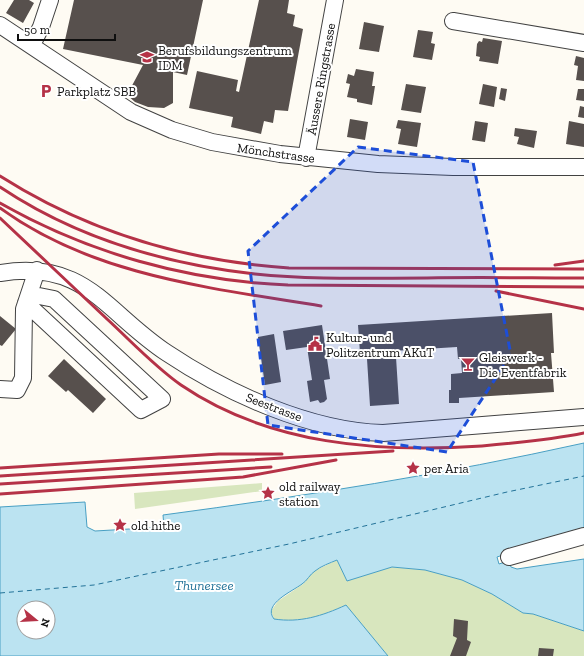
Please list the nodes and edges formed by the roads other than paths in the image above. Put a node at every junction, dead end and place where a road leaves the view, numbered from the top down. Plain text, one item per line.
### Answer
1 (50, 0) edge
2 (335, 0) edge
3 (453, 21) dead end
4 (0, 24) edge
5 (584, 43) edge
6 (32, 45) junction
7 (306, 158) junction
8 (584, 167) edge
9 (37, 270) junction
10 (0, 273) edge
11 (28, 298) junction
12 (0, 389) edge
13 (584, 417) edge
14 (584, 536) edge
15 (508, 557) dead end

1 - 6 street
2 - 7 street, Äussere Ringstrasse
3 - 5 street
4 - 6 street, Mönchstrasse
6 - 7 street, Mönchstrasse
7 - 8 street, Mönchstrasse
9 - 10 street, Seestrasse
9 - 11 street
9 - 13 street, Seestrasse
11 - 11 street
11 - 12 street
14 - 15 street

